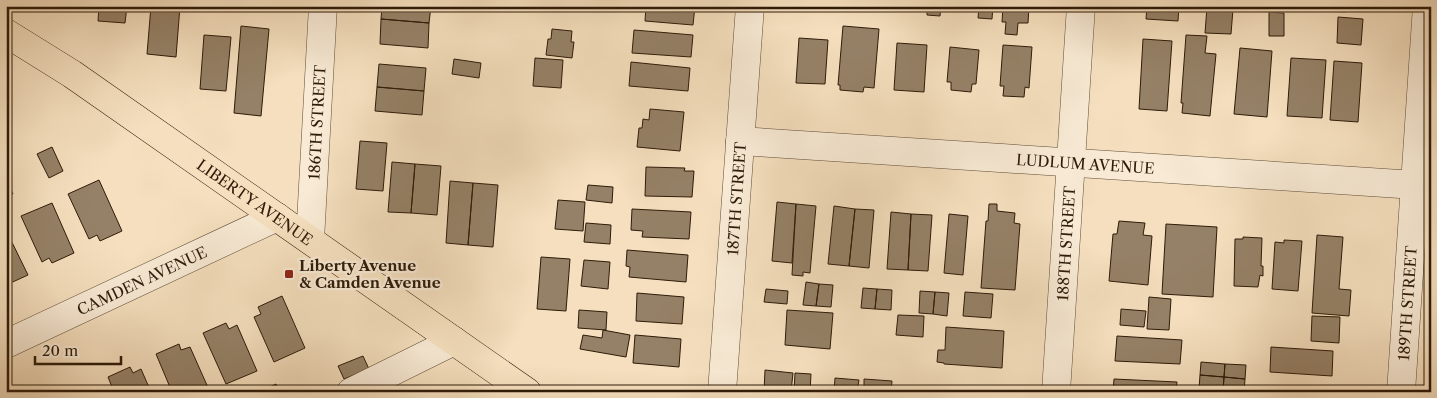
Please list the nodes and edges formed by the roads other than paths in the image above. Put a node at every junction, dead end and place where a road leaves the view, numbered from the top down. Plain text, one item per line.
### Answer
1 (322, 6) edge
2 (750, 6) edge
3 (1082, 6) edge
4 (1427, 6) edge
5 (6, 33) edge
6 (740, 141) junction
7 (1071, 162) junction
8 (1422, 186) edge
9 (277, 217) junction
10 (310, 240) junction
11 (454, 340) junction
12 (6, 344) edge
13 (351, 392) edge
14 (527, 392) edge
15 (722, 392) edge
16 (1056, 392) edge
17 (1401, 392) edge

1 - 10 street, 186TH STREET
2 - 6 street, 187TH STREET
3 - 7 street, 188TH STREET
4 - 8 street, 189TH STREET
5 - 9 main road, LIBERTY AVENUE
6 - 7 street, LUDLUM AVENUE
6 - 15 street, 187TH STREET
7 - 8 street, LUDLUM AVENUE
7 - 16 street, 188TH STREET
8 - 17 street, 189TH STREET
9 - 10 main road, LIBERTY AVENUE
9 - 12 street, CAMDEN AVENUE
10 - 11 main road, LIBERTY AVENUE
11 - 13 street
11 - 14 main road, LIBERTY AVENUE

